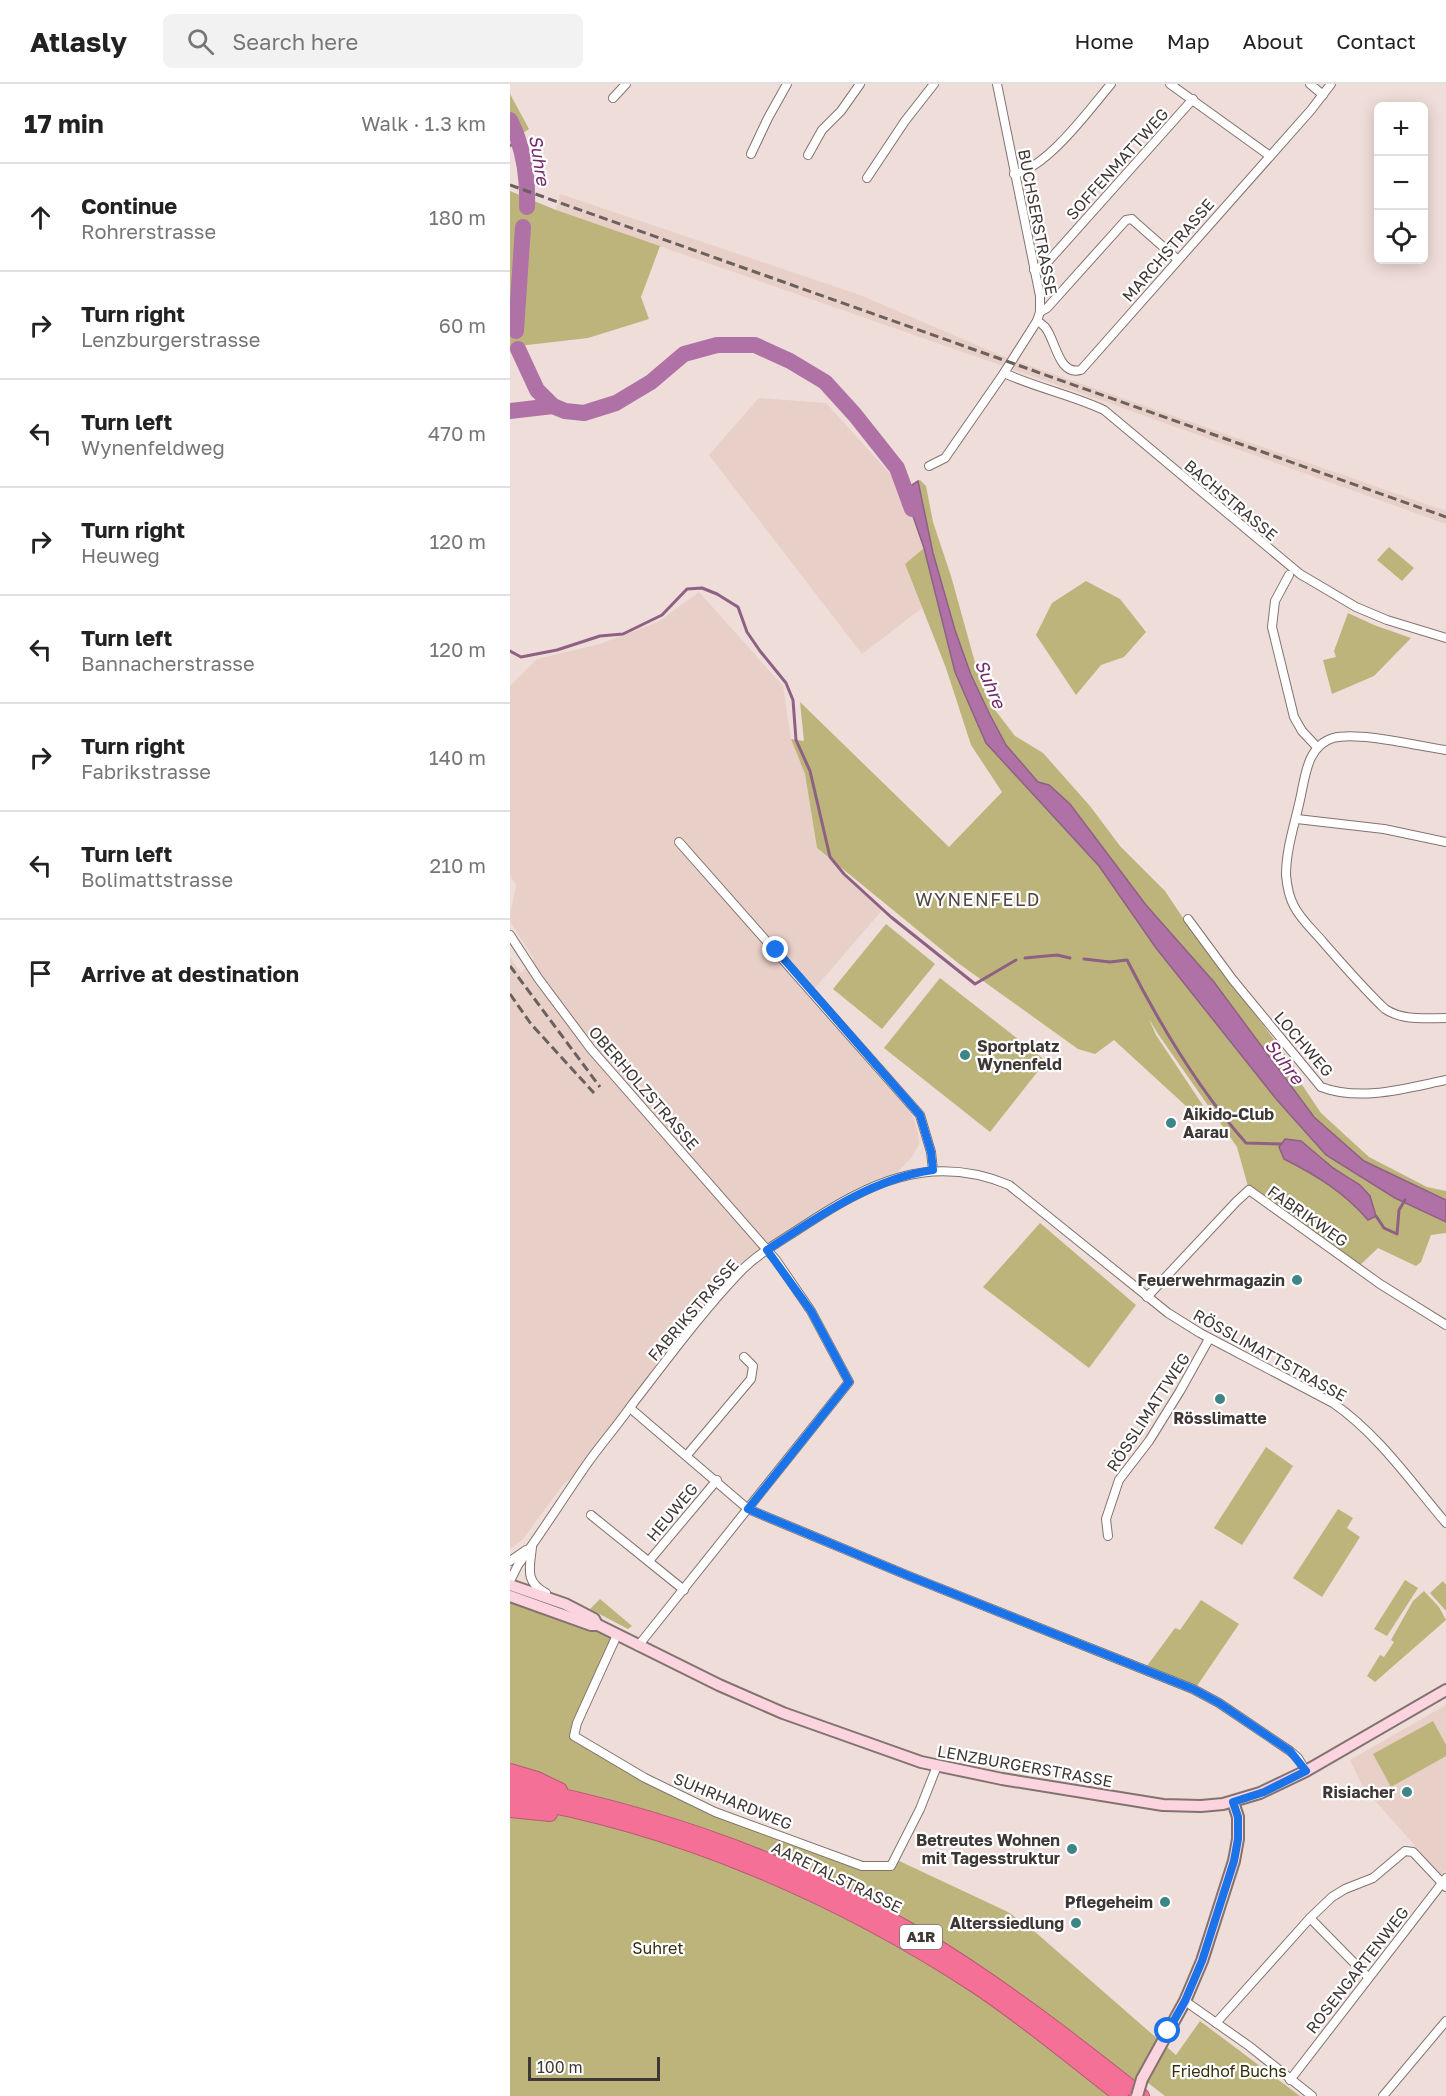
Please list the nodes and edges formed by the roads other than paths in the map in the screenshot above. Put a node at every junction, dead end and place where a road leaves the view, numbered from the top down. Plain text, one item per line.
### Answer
1 (626, 84) edge
2 (787, 84) edge
3 (860, 84) edge
4 (934, 84) edge
5 (997, 84) edge
6 (1111, 84) edge
7 (1170, 84) edge
8 (1310, 84) edge
9 (1331, 84) edge
10 (1323, 95) junction
11 (613, 98) dead end
12 (1193, 99) junction
13 (751, 154) dead end
14 (808, 155) dead end
15 (1270, 156) junction
16 (1014, 174) junction
17 (867, 178) dead end
18 (1177, 259) junction
19 (1034, 270) junction
20 (1040, 312) junction
21 (1037, 321) junction
22 (1004, 373) junction
23 (929, 466) dead end
24 (1289, 575) dead end
25 (1446, 638) edge
26 (1317, 747) junction
27 (1446, 750) edge
28 (1297, 819) junction
29 (680, 842) dead end
30 (1446, 842) edge
31 (1188, 919) dead end
32 (510, 935) edge
33 (1446, 1018) edge
34 (1446, 1080) edge
35 (933, 1170) junction
36 (767, 1250) junction
37 (1147, 1297) junction
38 (1446, 1325) edge
39 (1209, 1338) junction
40 (744, 1357) dead end
41 (630, 1408) junction
42 (687, 1455) junction
43 (717, 1480) junction
44 (748, 1509) junction
45 (591, 1515) dead end
46 (1446, 1523) edge
47 (1108, 1536) dead end
48 (532, 1545) junction
49 (510, 1561) edge
50 (649, 1562) junction
51 (510, 1583) edge
52 (684, 1590) junction
53 (510, 1596) edge
54 (565, 1604) junction
55 (598, 1625) junction
56 (617, 1635) junction
57 (638, 1646) junction
58 (1446, 1690) edge
59 (937, 1766) junction
60 (510, 1771) edge
61 (1306, 1771) junction
62 (510, 1785) edge
63 (510, 1798) edge
64 (584, 1800) junction
65 (1233, 1802) junction
66 (510, 1810) edge
67 (620, 1823) junction
68 (1445, 1883) edge
69 (1310, 1918) junction
70 (1368, 1977) junction
71 (1185, 2001) junction
72 (1446, 2020) edge
73 (1215, 2023) junction
74 (1290, 2080) junction
75 (1121, 2096) edge
76 (1137, 2096) edge
77 (1142, 2096) edge
78 (1312, 2096) edge
79 (1383, 2096) edge

1 - 11 street
2 - 13 street
3 - 14 street
4 - 17 street
5 - 16 street, BUCHSERSTRASSE
6 - 16 street
7 - 12 street
8 - 10 street
9 - 10 street, MARCHSTRASSE
10 - 15 street, MARCHSTRASSE
12 - 15 street
12 - 19 street, SOFFENMATTWEG
15 - 18 street, MARCHSTRASSE
16 - 19 street, BUCHSERSTRASSE
18 - 20 street
18 - 21 street, MARCHSTRASSE
19 - 20 street, BUCHSERSTRASSE
20 - 21 street, BUCHSERSTRASSE
21 - 22 street, BUCHSERSTRASSE
22 - 23 street, BUCHSERSTRASSE
22 - 25 street, BACHSTRASSE
24 - 26 street
26 - 27 street
26 - 28 street
28 - 30 street
28 - 33 street
29 - 35 street
31 - 34 street, LOCHWEG
32 - 36 street, OBERHOLZSTRASSE
35 - 36 street, FABRIKSTRASSE
35 - 37 street, FABRIKSTRASSE
36 - 41 street, FABRIKSTRASSE
36 - 44 street, OBERHOLZSTRASSE
37 - 38 street, FABRIKWEG
37 - 39 street, RÖSSLIMATTSTRASSE
39 - 46 street, RÖSSLIMATTSTRASSE
39 - 47 street, RÖSSLIMATTWEG
40 - 42 street
41 - 42 street
41 - 48 street, FABRIKSTRASSE
42 - 43 street
43 - 44 street
43 - 50 street, HEUWEG
44 - 52 street
44 - 61 street
45 - 50 street, HEUWEG
48 - 49 street, FABRIKSTRASSE
48 - 51 street, FABRIKSTRASSE
48 - 54 street
50 - 52 street, HEUWEG
51 - 54 main road, LENZBURGERSTRASSE
52 - 57 street
53 - 55 main road, LENZBURGERSTRASSE
54 - 55 main road, LENZBURGERSTRASSE
55 - 56 main road, LENZBURGERSTRASSE
56 - 57 main road, LENZBURGERSTRASSE
56 - 59 street, SUHRHARDWEG
57 - 59 main road, LENZBURGERSTRASSE
58 - 61 main road, LENZBURGERSTRASSE
59 - 65 main road, LENZBURGERSTRASSE
60 - 64 highway
61 - 65 main road, LENZBURGERSTRASSE
62 - 64 highway, AARETALSTRASSE / A1R
63 - 67 highway, AARETALSTRASSE / A1R
64 - 77 highway, AARETALSTRASSE / A1R
65 - 71 main road
66 - 67 highway
67 - 75 highway, AARETALSTRASSE / A1R
68 - 69 street
68 - 70 street, ROSENGARTENWEG
69 - 70 street
69 - 73 street
70 - 74 street, ROSENGARTENWEG
71 - 73 street
71 - 76 main road, bridge
72 - 79 street
73 - 74 street
74 - 78 street

